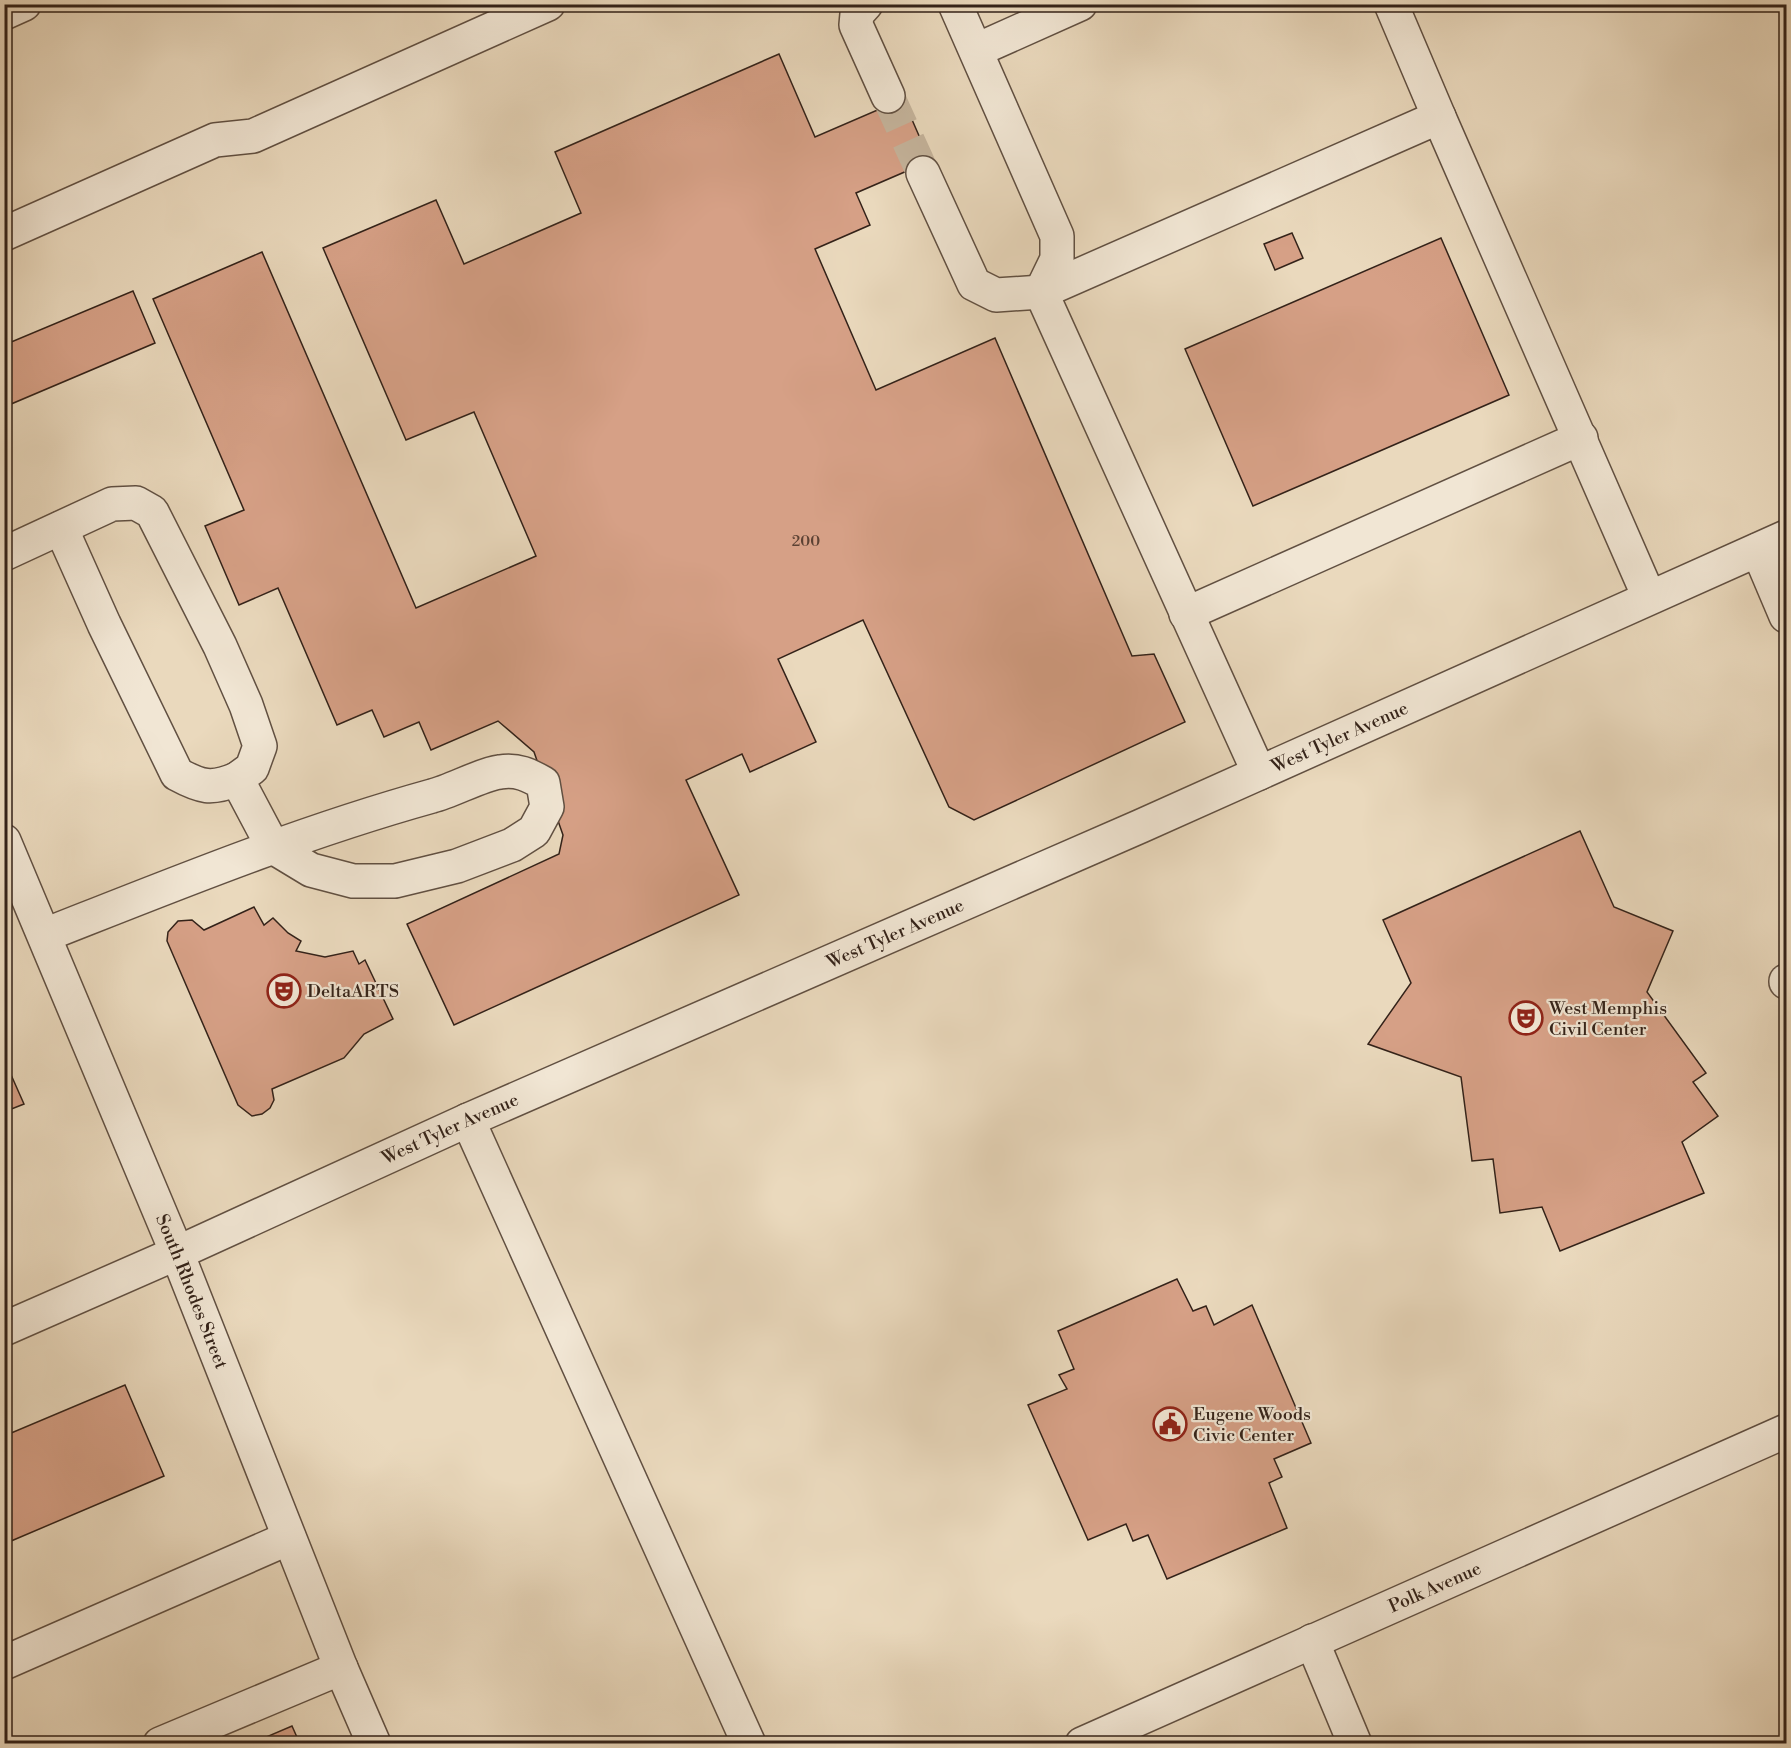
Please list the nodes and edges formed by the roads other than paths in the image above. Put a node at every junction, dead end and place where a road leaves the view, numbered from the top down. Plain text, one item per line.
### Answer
1 (24, 4) edge
2 (548, 4) edge
3 (866, 4) edge
4 (955, 4) edge
5 (1080, 4) edge
6 (1391, 4) edge
7 (4, 13) edge
8 (977, 50) junction
9 (888, 96) tunnel mouth
10 (1439, 117) junction
11 (923, 173) tunnel mouth
12 (4, 234) edge
13 (1041, 292) junction
14 (1581, 438) junction
15 (61, 528) junction
16 (1772, 543) edge
17 (4, 554) edge
18 (1649, 597) junction
19 (1186, 614) junction
20 (1786, 616) edge
21 (1259, 772) junction
22 (237, 778) junction
23 (4, 841) edge
24 (273, 847) junction
25 (45, 935) junction
26 (468, 1120) junction
27 (177, 1253) junction
28 (4, 1329) edge
29 (1786, 1431) edge
30 (289, 1538) junction
31 (1312, 1641) junction
32 (4, 1663) edge
33 (341, 1668) junction
34 (1123, 1735) edge
35 (160, 1743) edge
36 (374, 1743) edge
37 (749, 1743) edge
38 (1082, 1743) edge
39 (1355, 1743) edge

1 - 7 street
2 - 12 street
3 - 9 street
4 - 8 street
5 - 8 street
6 - 10 street
8 - 13 street
10 - 13 street
10 - 14 street
11 - 13 street
13 - 19 street
14 - 18 street
14 - 19 street
15 - 17 street
15 - 22 street
15 - 22 street
16 - 18 street, West Tyler Avenue
16 - 20 street
18 - 21 street, West Tyler Avenue
19 - 21 street
21 - 26 street, West Tyler Avenue
22 - 24 street
23 - 25 street, South Rhodes Street
24 - 24 street
24 - 25 street
25 - 27 street, South Rhodes Street
26 - 27 street, West Tyler Avenue
26 - 37 street
27 - 28 street, West Tyler Avenue
27 - 30 street, South Rhodes Street
29 - 31 street, Polk Avenue
30 - 32 street
30 - 33 street, South Rhodes Street
31 - 34 street, Polk Avenue
31 - 39 street
33 - 35 street
33 - 36 street, South Rhodes Street
34 - 38 street, Polk Avenue

